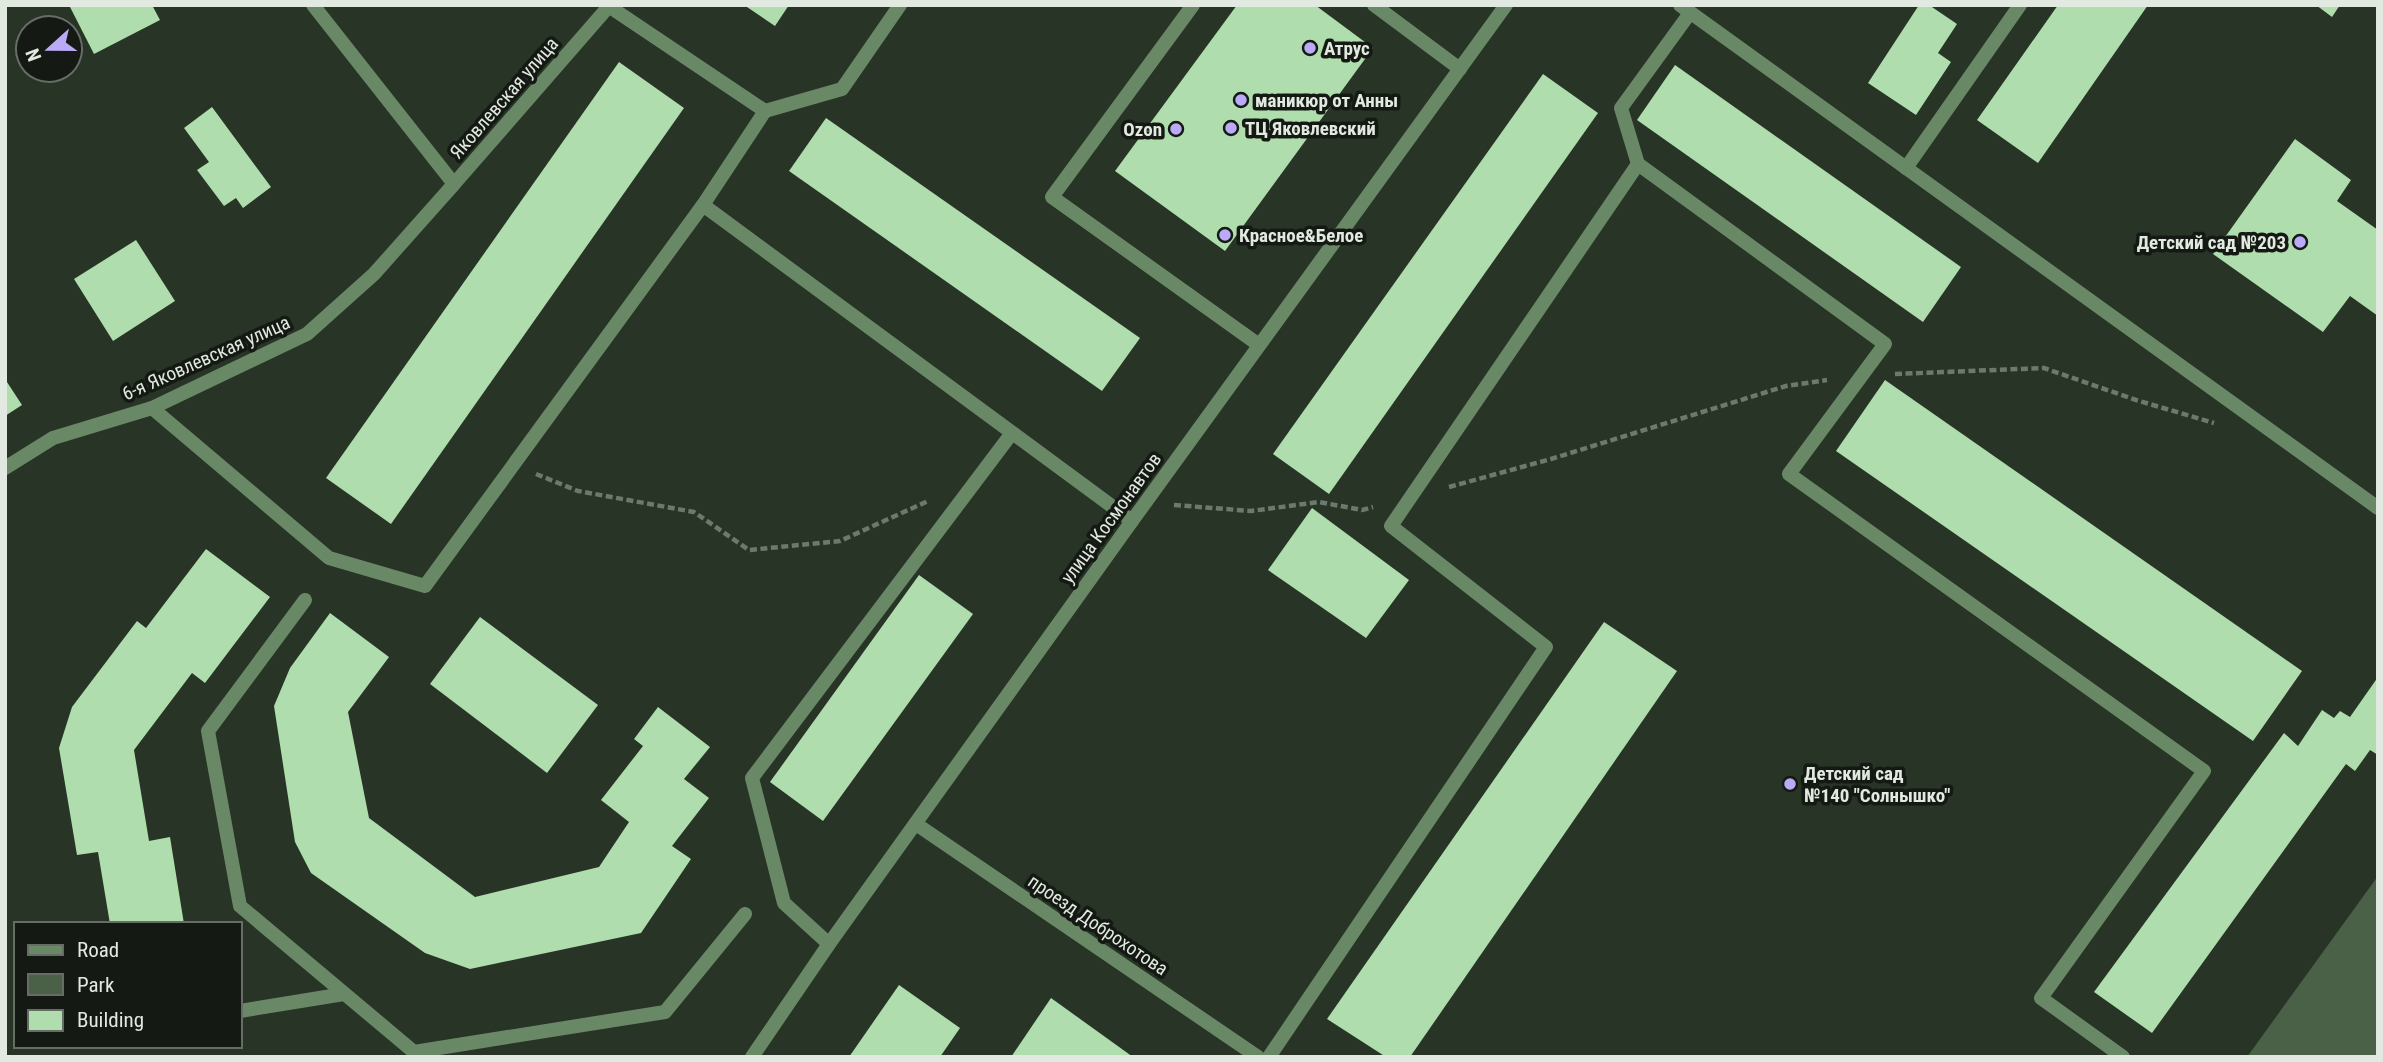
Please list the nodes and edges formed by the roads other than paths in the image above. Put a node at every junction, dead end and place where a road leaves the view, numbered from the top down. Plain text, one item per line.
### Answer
1 (313, 5) edge
2 (900, 5) edge
3 (1192, 5) edge
4 (1374, 5) edge
5 (1506, 5) edge
6 (2020, 5) edge
7 (610, 6) edge
8 (1685, 9) edge
9 (1460, 69) junction
10 (765, 111) junction
11 (1638, 164) junction
12 (1906, 168) junction
13 (454, 184) junction
14 (703, 205) junction
15 (1259, 345) junction
16 (152, 408) junction
17 (1012, 433) junction
18 (5, 468) edge
19 (2378, 508) edge
20 (1132, 521) junction
21 (305, 600) dead end
22 (916, 824) junction
23 (745, 914) dead end
24 (829, 944) junction
25 (344, 994) junction
26 (242, 1011) edge
27 (417, 1054) edge
28 (752, 1057) edge
29 (1258, 1057) edge
30 (1269, 1057) edge
31 (2123, 1057) edge

1 - 13 street
2 - 10 street
3 - 15 street
4 - 9 street
5 - 9 street, улица Космонавтов
6 - 12 street
7 - 10 street
7 - 13 street, Яковлевская улица
8 - 11 street
8 - 12 street
9 - 15 street, улица Космонавтов
10 - 14 street
11 - 30 street
11 - 31 street
12 - 19 street
13 - 16 street, 6-я Яковлевская улица
14 - 16 street
14 - 17 street
15 - 20 street, улица Космонавтов
16 - 18 street, 6-я Яковлевская улица
17 - 20 street
17 - 24 street
20 - 22 street, улица Космонавтов
21 - 25 street
22 - 24 street, улица Космонавтов
22 - 29 street, проезд Доброхотова
23 - 27 street
24 - 28 street, улица Космонавтов
25 - 26 street
25 - 27 street

